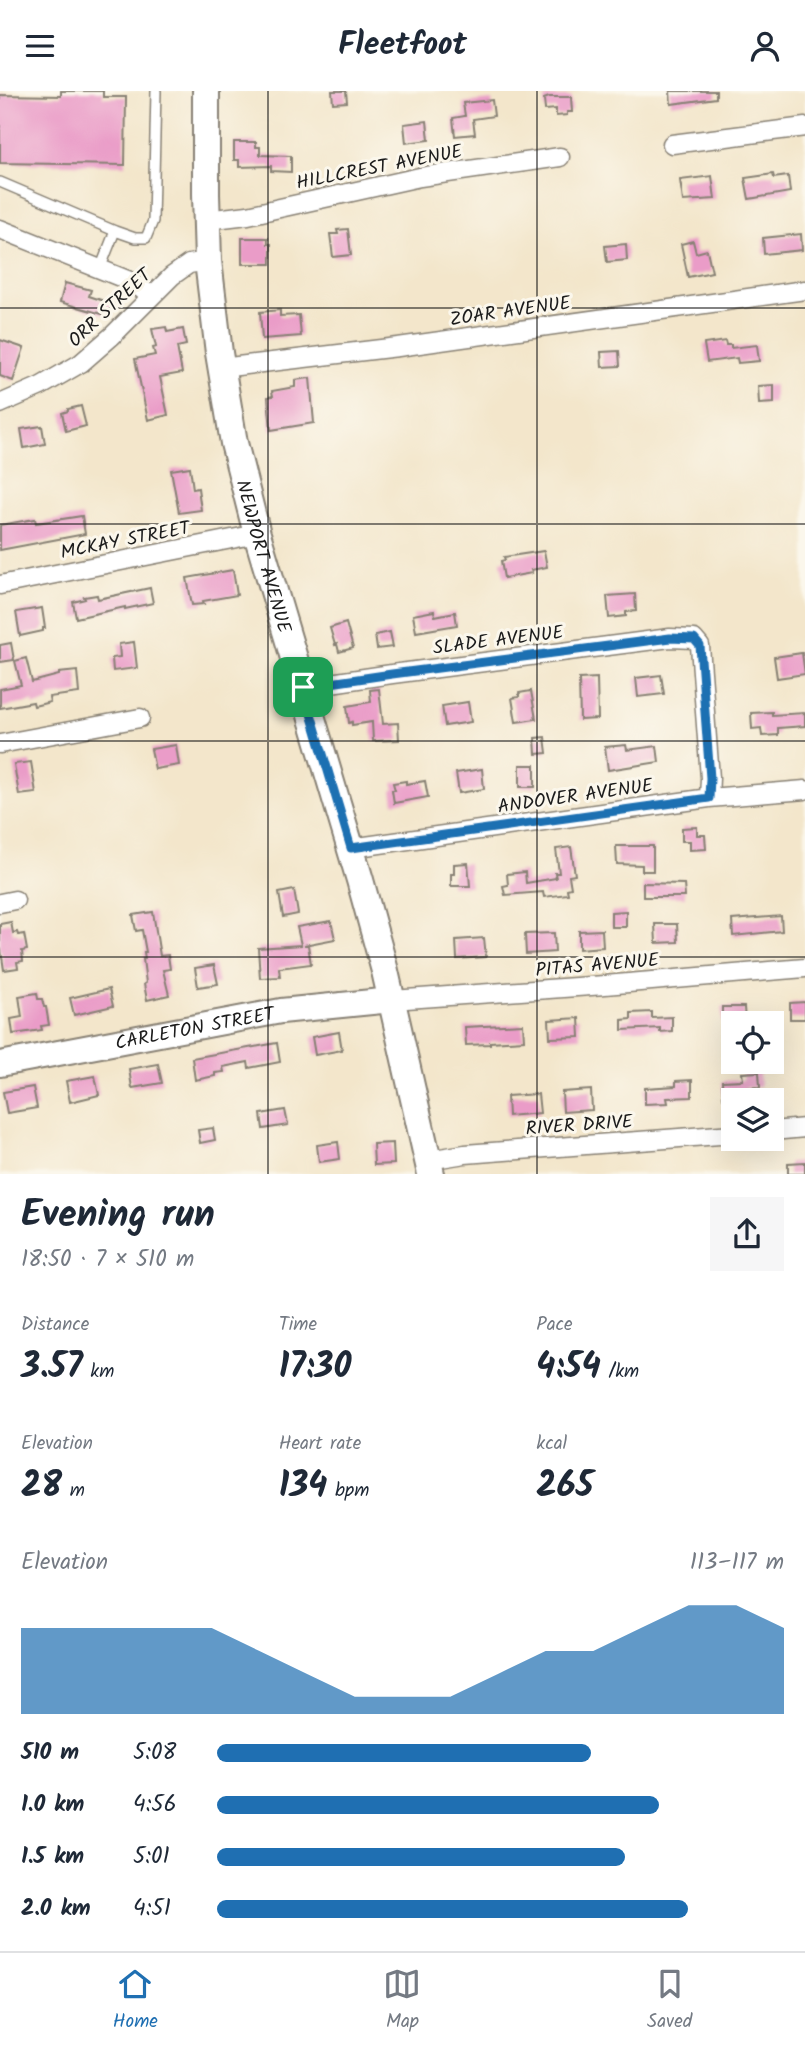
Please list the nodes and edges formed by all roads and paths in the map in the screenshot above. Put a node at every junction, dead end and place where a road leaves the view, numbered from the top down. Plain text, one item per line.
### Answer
1 (156, 91) edge
2 (206, 91) edge
3 (805, 127) edge
4 (672, 144) dead end
5 (560, 157) dead end
6 (0, 182) edge
7 (206, 220) junction
8 (0, 229) edge
9 (115, 231) junction
10 (208, 261) junction
11 (100, 269) junction
12 (805, 290) edge
13 (152, 296) junction
14 (221, 368) junction
15 (0, 404) edge
16 (257, 534) junction
17 (0, 585) edge
18 (303, 687) junction
19 (140, 718) dead end
20 (0, 744) edge
21 (805, 790) edge
22 (709, 798) junction
23 (351, 848) junction
24 (805, 968) edge
25 (391, 1000) junction
26 (0, 1064) edge
27 (805, 1128) edge
28 (784, 1130) edge
29 (721, 1135) edge
30 (429, 1167) edge

1 - 9 lane
2 - 7 main road, NEWPORT AVENUE
3 - 4 street
5 - 7 street, HILLCREST AVENUE
6 - 9 lane
7 - 10 main road, NEWPORT AVENUE
8 - 11 street
9 - 11 lane
10 - 13 street, ORR STREET
10 - 14 main road, NEWPORT AVENUE
11 - 13 street
12 - 14 street, ZOAR AVENUE
13 - 15 street, ORR STREET
14 - 16 main road, NEWPORT AVENUE
16 - 17 street, MCKAY STREET
16 - 18 main road, NEWPORT AVENUE
18 - 22 street, SLADE AVENUE
18 - 23 main road, NEWPORT AVENUE
19 - 20 street
21 - 22 street, ANDOVER AVENUE
22 - 23 street, ANDOVER AVENUE
23 - 25 main road, NEWPORT AVENUE
24 - 25 street, PITAS AVENUE
25 - 26 street, CARLETON STREET
25 - 30 main road, NEWPORT AVENUE
27 - 28 street
29 - 30 street, RIVER DRIVE

